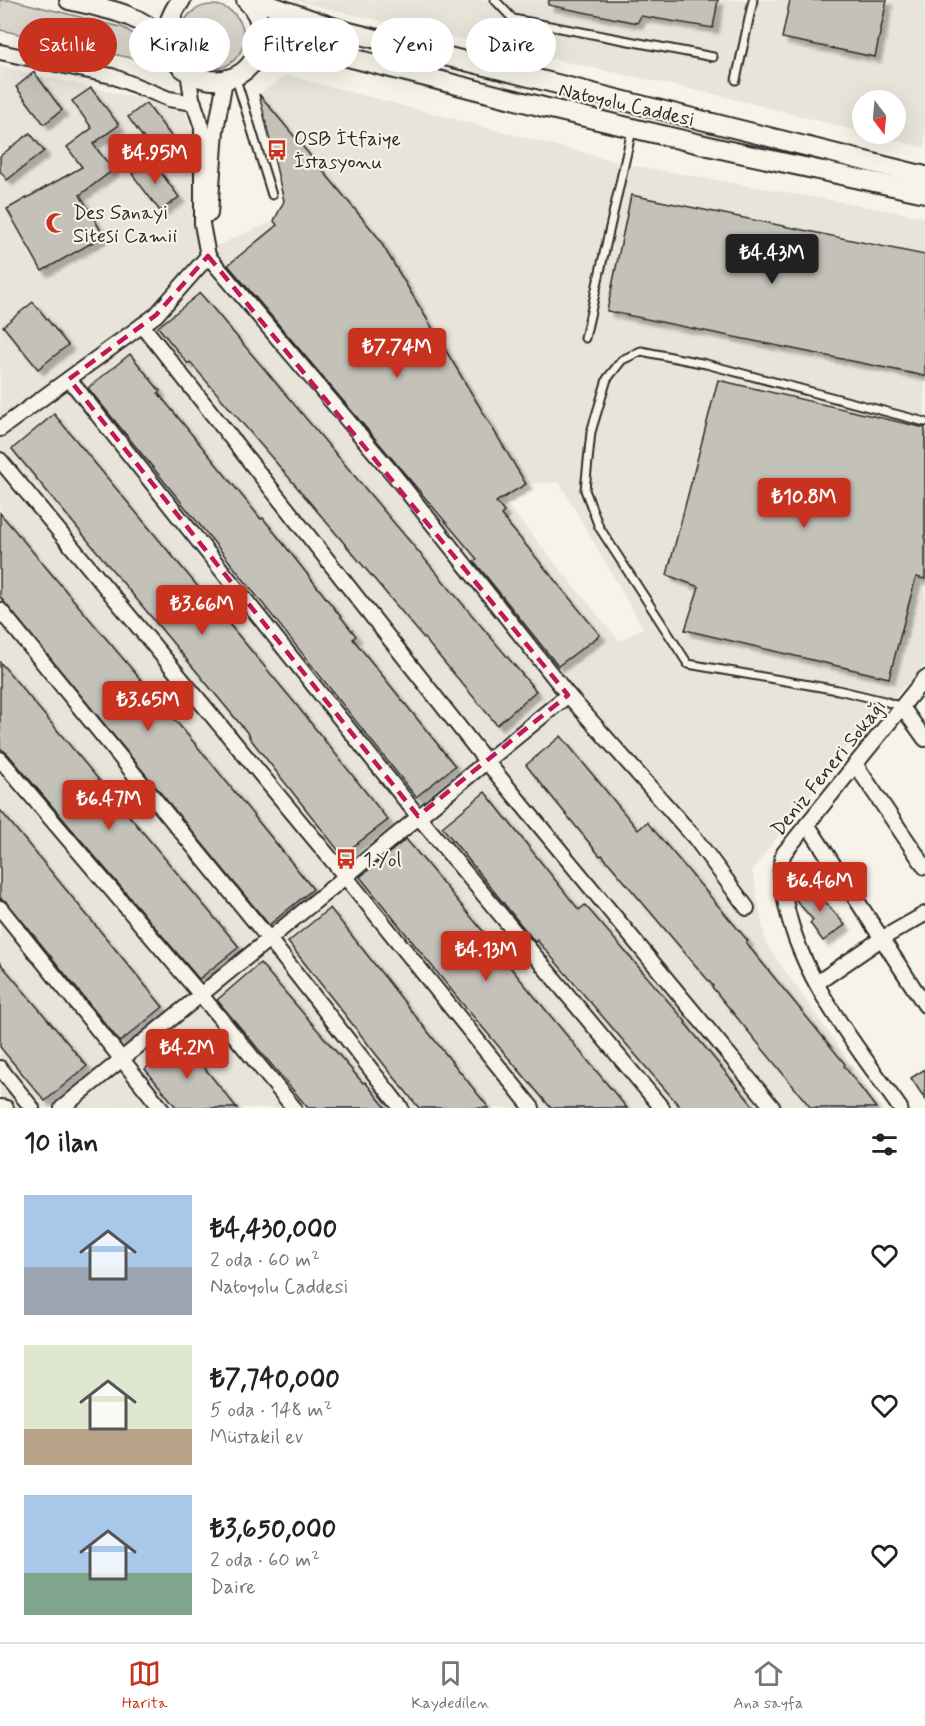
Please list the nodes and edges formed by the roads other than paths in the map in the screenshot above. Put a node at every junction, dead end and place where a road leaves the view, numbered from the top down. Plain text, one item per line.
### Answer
1 (69, 0) edge
2 (181, 0) edge
3 (246, 0) edge
4 (255, 0) edge
5 (495, 0) edge
6 (753, 0) edge
7 (135, 18) edge
8 (170, 18) edge
9 (259, 18) edge
10 (0, 52) edge
11 (713, 57) dead end
12 (359, 60) edge
13 (242, 70) edge
14 (188, 72) joint
15 (230, 78) junction
16 (736, 80) dead end
17 (194, 103) junction
18 (633, 128) junction
19 (925, 176) edge
20 (925, 193) edge
21 (272, 195) dead end
22 (205, 239) junction
23 (208, 256) junction
24 (142, 325) junction
25 (585, 338) dead end
26 (69, 379) junction
27 (925, 422) edge
28 (0, 429) edge
29 (0, 460) edge
30 (0, 610) edge
31 (925, 678) edge
32 (568, 695) junction
33 (902, 707) junction
34 (925, 739) edge
35 (0, 759) edge
36 (486, 761) junction
37 (855, 764) junction
38 (418, 816) junction
39 (807, 824) junction
40 (925, 867) edge
41 (345, 876) junction
42 (0, 908) edge
43 (747, 908) dead end
44 (925, 914) edge
45 (269, 939) junction
46 (881, 939) junction
47 (817, 982) junction
48 (201, 994) junction
49 (925, 1005) edge
50 (123, 1059) junction
51 (0, 1068) edge
52 (0, 1107) edge
53 (6, 1108) edge
54 (32, 1108) edge
55 (62, 1108) edge
56 (161, 1108) edge
57 (294, 1108) edge
58 (401, 1108) edge
59 (532, 1108) edge
60 (662, 1108) edge
61 (773, 1108) edge
62 (900, 1108) edge

1 - 7 main road
2 - 8 main road
3 - 9 main road
4 - 19 main road, Natoyolu Caddesi
5 - 11 lane
6 - 16 lane
10 - 17 street
12 - 18 main road, Natoyolu Caddesi
13 - 15 main road, Natoyolu Caddesi
14 - 15 main road
14 - 17 street
15 - 21 lane
15 - 22 street
17 - 22 street
18 - 20 main road, Natoyolu Caddesi
18 - 25 lane
22 - 23 street
23 - 24 street
23 - 32 street
24 - 26 street
24 - 36 street
26 - 28 street
26 - 38 street
27 - 33 lane
29 - 41 street
30 - 45 street
31 - 33 street, Deniz Feneri Sokağı
32 - 36 street
32 - 43 street
33 - 34 street
33 - 37 street, Deniz Feneri Sokağı
35 - 48 street
36 - 38 street
36 - 61 street
37 - 39 street, Deniz Feneri Sokağı
37 - 40 street
38 - 41 street
38 - 60 street
39 - 46 street
39 - 47 street, Deniz Feneri Sokağı
41 - 45 street
41 - 59 street
42 - 50 street
44 - 46 street
45 - 48 street
45 - 58 street
46 - 47 street
46 - 49 street
47 - 62 street, Deniz Feneri Sokağı
48 - 50 street
48 - 57 street
50 - 55 street
50 - 56 street
51 - 54 street
52 - 53 street

